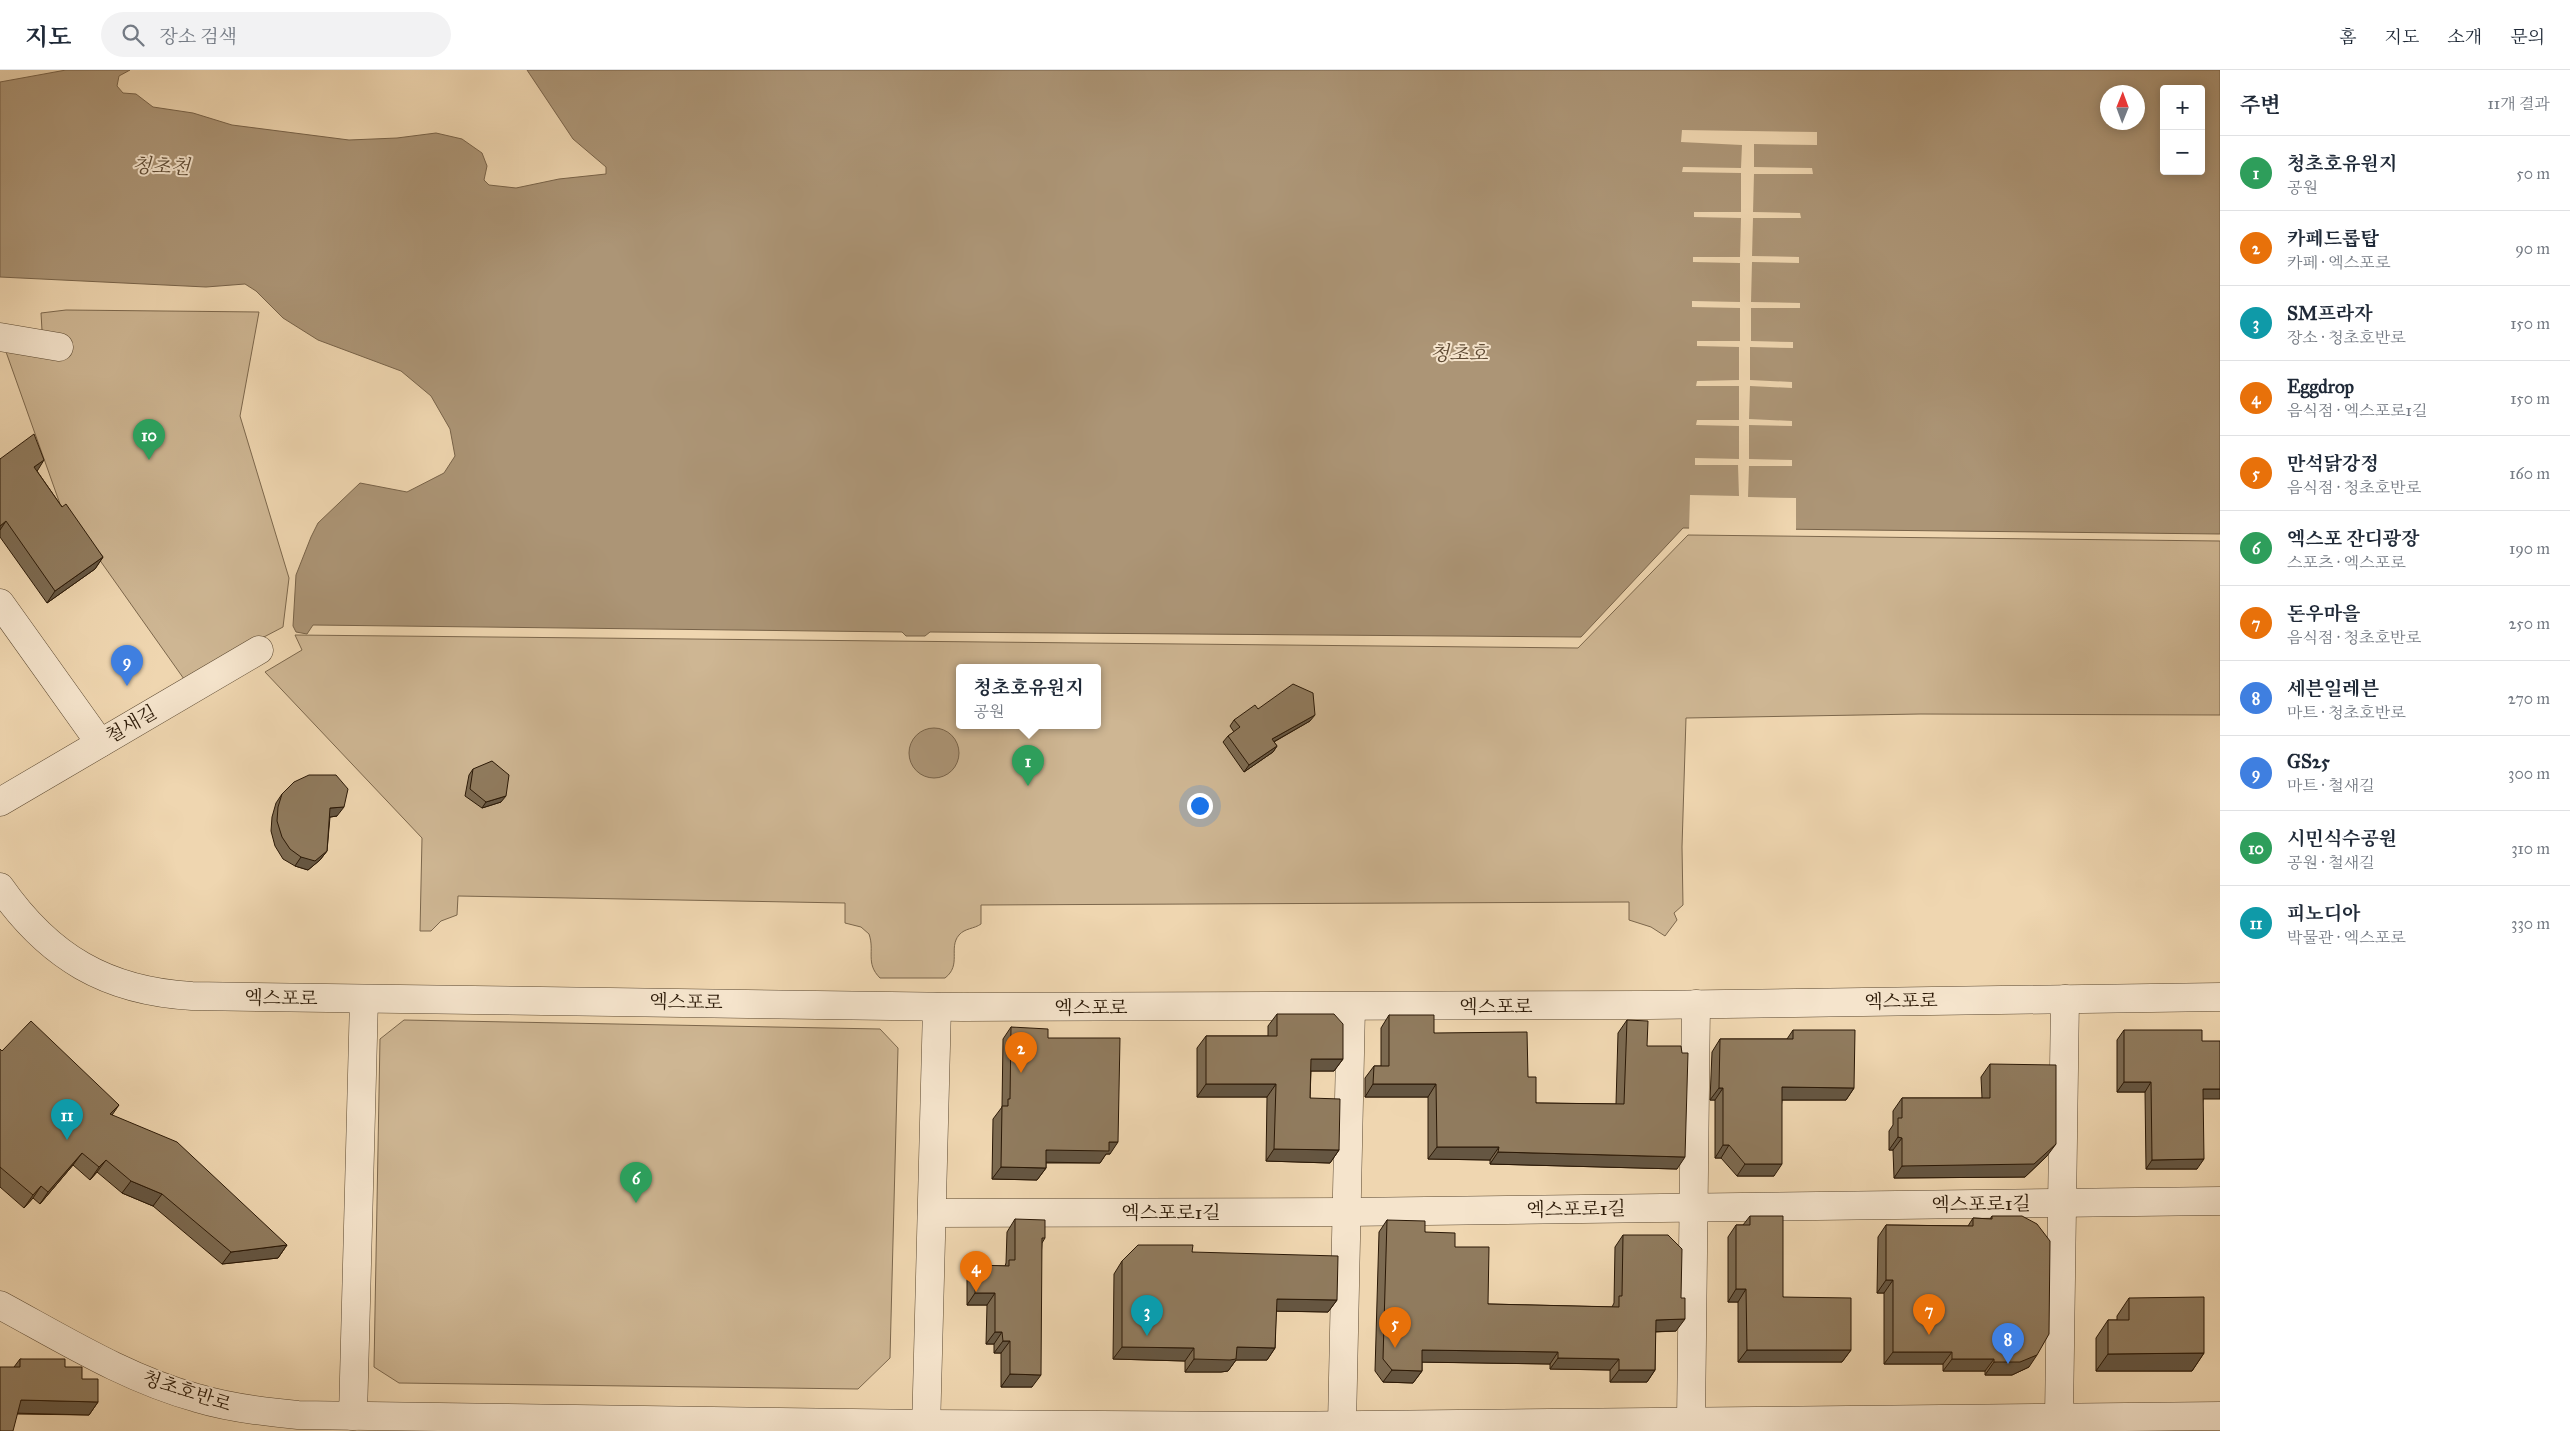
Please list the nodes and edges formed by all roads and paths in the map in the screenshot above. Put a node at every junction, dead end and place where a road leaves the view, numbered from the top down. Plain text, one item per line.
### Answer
1 (0, 337) edge
2 (59, 347) dead end
3 (0, 603) edge
4 (259, 650) dead end
5 (100, 743) junction
6 (0, 802) edge
7 (0, 887) edge
8 (2220, 997) edge
9 (364, 999) junction
10 (2065, 999) junction
11 (1696, 1004) junction
12 (937, 1007) junction
13 (1351, 1007) junction
14 (2220, 1202) edge
15 (2064, 1203) junction
16 (1695, 1207) junction
17 (1346, 1212) junction
18 (932, 1213) junction
19 (0, 1305) edge
20 (353, 1416) junction
21 (2220, 1416) edge
22 (2059, 1417) junction
23 (1691, 1421) junction
24 (549, 1425) edge
25 (1342, 1425) junction
26 (651, 1426) edge
27 (1740, 1426) edge
28 (926, 1428) edge

1 - 2 street
3 - 5 street, 철새길
4 - 5 street, 철새길
5 - 6 street
7 - 9 street, 엑스포로
8 - 10 street, 엑스포로
9 - 12 street, 엑스포로
9 - 20 street
10 - 11 street, 엑스포로
10 - 15 street
11 - 13 street, 엑스포로
11 - 16 street
12 - 13 street, 엑스포로
12 - 18 street
13 - 17 street
14 - 15 street, 엑스포로1길
15 - 16 street, 엑스포로1길
15 - 22 street
16 - 17 street, 엑스포로1길
16 - 23 street
17 - 18 street, 엑스포로1길
17 - 25 street
18 - 28 street
19 - 20 street, 청초호반로
20 - 24 street, 청초호반로
21 - 22 street, 청초호반로
22 - 27 street, 청초호반로
23 - 25 street, 청초호반로
23 - 27 street, 청초호반로
24 - 26 street, 청초호반로
25 - 28 street, 청초호반로
26 - 28 street, 청초호반로

